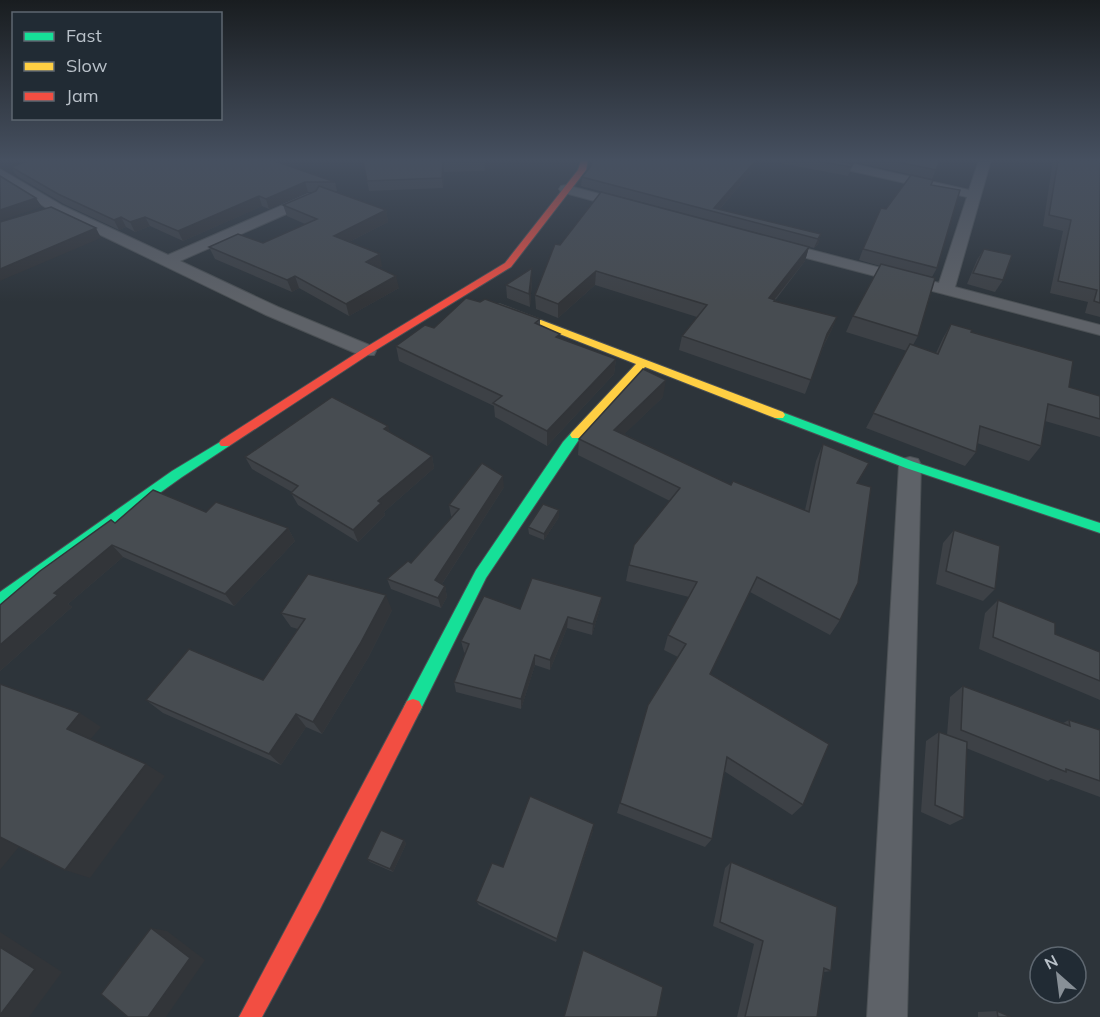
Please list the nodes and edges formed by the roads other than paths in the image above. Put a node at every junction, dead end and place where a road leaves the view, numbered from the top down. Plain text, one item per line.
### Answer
1 (289, 207) edge
2 (552, 207) edge
3 (633, 207) edge
4 (970, 207) edge
5 (58, 209) joint
6 (646, 211) edge
7 (39, 215) edge
8 (761, 242) edge
9 (168, 261) junction
10 (945, 291) junction
11 (461, 292) junction
12 (1100, 330) edge
13 (367, 351) junction
14 (643, 363) junction
15 (910, 465) junction
16 (1100, 528) edge
17 (0, 600) edge
18 (250, 1017) edge
19 (887, 1017) edge

1 - 9 street
2 - 11 street
3 - 6 street
4 - 10 street
5 - 7 street
5 - 9 street
8 - 10 street
9 - 13 street
10 - 12 street
11 - 13 street
11 - 14 street
13 - 17 street
14 - 15 street
14 - 18 street
15 - 16 street
15 - 19 street

